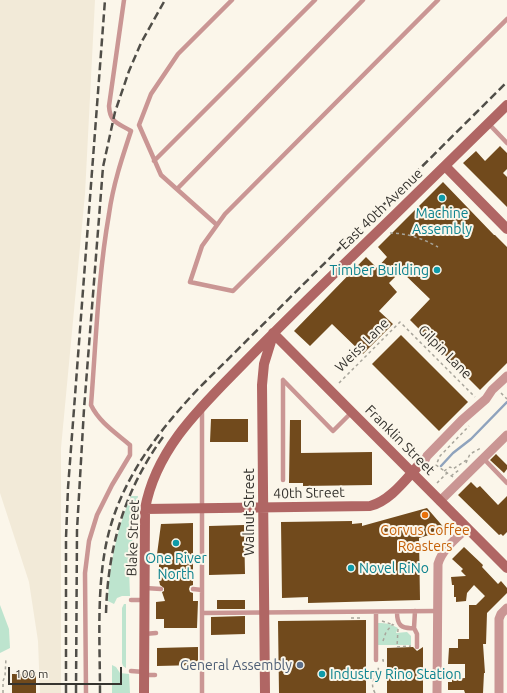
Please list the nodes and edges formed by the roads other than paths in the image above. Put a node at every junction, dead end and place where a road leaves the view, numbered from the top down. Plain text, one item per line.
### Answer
1 (124, 0) edge
2 (232, 0) edge
3 (315, 0) edge
4 (363, 0) edge
5 (438, 0) edge
6 (507, 19) edge
7 (507, 105) edge
8 (488, 124) junction
9 (139, 125) junction
10 (131, 131) junction
11 (507, 142) edge
12 (154, 161) junction
13 (445, 166) junction
14 (177, 189) junction
15 (217, 225) junction
16 (507, 229) edge
17 (273, 333) junction
18 (507, 376) edge
19 (202, 406) junction
20 (352, 412) junction
21 (507, 435) edge
22 (483, 458) junction
23 (416, 469) junction
24 (283, 480) dead end
25 (507, 483) edge
26 (440, 501) junction
27 (202, 508) junction
28 (264, 508) junction
29 (145, 509) junction
30 (467, 528) junction
31 (507, 568) edge
32 (145, 588) junction
33 (161, 589) dead end
34 (193, 590) dead end
35 (202, 590) junction
36 (131, 600) dead end
37 (144, 600) junction
38 (507, 608) edge
39 (414, 611) junction
40 (437, 611) junction
41 (376, 612) junction
42 (397, 612) junction
43 (264, 613) junction
44 (202, 614) junction
45 (414, 628) junction
46 (156, 633) dead end
47 (144, 634) junction
48 (417, 647) road end
49 (376, 660) road end
50 (131, 671) dead end
51 (144, 673) junction
52 (155, 675) dead end
53 (86, 693) edge
54 (144, 693) edge
55 (202, 693) edge
56 (265, 693) edge
57 (437, 693) edge
58 (499, 693) edge

1 - 10 lane
2 - 9 lane
3 - 12 lane
4 - 14 lane
5 - 15 lane
6 - 15 lane
7 - 8 street, East 40th Avenue
8 - 11 lane
8 - 13 street, East 40th Avenue
9 - 10 lane
9 - 12 lane
10 - 53 lane
12 - 14 lane
13 - 16 street
13 - 17 street, East 40th Avenue
14 - 15 lane
17 - 19 street, Blake Street
17 - 20 street, Franklin Street
17 - 28 street, Walnut Street
18 - 23 street
19 - 27 lane
19 - 29 street, Blake Street
20 - 23 street, Franklin Street
20 - 24 lane
21 - 22 street
22 - 25 lane
22 - 26 street
23 - 26 street, Franklin Street
23 - 28 street, 40th Street
26 - 30 street, Franklin Street
27 - 28 street, 40th Street
27 - 29 street, 40th Street
27 - 35 lane
28 - 43 street, Walnut Street
29 - 32 street, Blake Street
30 - 31 street, Franklin Street
30 - 40 street
32 - 33 lane
32 - 37 street, Blake Street
34 - 35 lane
35 - 44 lane
36 - 37 lane
37 - 47 street, Blake Street
38 - 58 street
39 - 40 lane
39 - 42 lane
39 - 45 lane
40 - 57 street
41 - 42 lane
41 - 43 lane
41 - 49 lane
42 - 45 lane
43 - 44 lane
43 - 56 street, Walnut Street
44 - 55 lane
45 - 48 lane
46 - 47 lane
47 - 51 street, Blake Street
50 - 51 lane
51 - 52 lane
51 - 54 street, Blake Street

